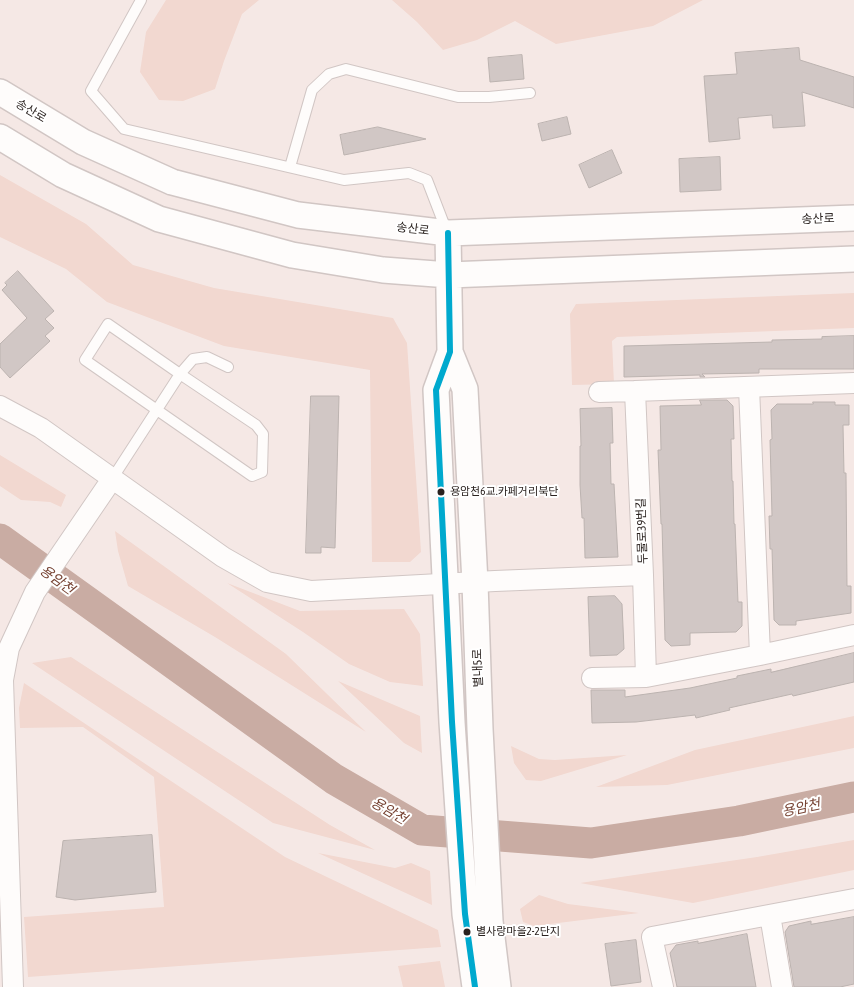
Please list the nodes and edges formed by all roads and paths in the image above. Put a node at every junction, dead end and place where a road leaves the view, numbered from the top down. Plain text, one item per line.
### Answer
1 (141, 0) edge
2 (0, 92) edge
3 (530, 93) dead end
4 (0, 136) edge
5 (290, 167) junction
6 (854, 218) edge
7 (448, 233) junction
8 (854, 259) edge
9 (449, 274) junction
10 (450, 352) junction
11 (228, 368) dead end
12 (180, 374) junction
13 (854, 383) edge
14 (749, 387) junction
15 (600, 392) dead end
16 (636, 392) junction
17 (0, 406) edge
18 (157, 409) junction
19 (112, 479) junction
20 (644, 575) junction
21 (485, 582) junction
22 (446, 584) junction
23 (854, 635) edge
24 (760, 655) junction
25 (646, 677) junction
26 (592, 678) dead end
27 (1, 679) edge
28 (3, 797) edge
29 (3, 818) edge
30 (854, 899) edge
31 (770, 914) junction
32 (13, 987) edge
33 (475, 987) edge
34 (498, 987) edge
35 (663, 987) edge
36 (782, 987) edge

1 - 5 lane
2 - 7 street, 송산로
3 - 5 lane
4 - 9 street
5 - 7 lane
6 - 7 street, 송산로
7 - 9 street, 별내5로
8 - 9 street
9 - 10 street, 별내5로
10 - 21 street, 별내5로
10 - 22 street, 별내5로
11 - 12 lane
12 - 18 lane
12 - 18 lane
12 - 18 lane
13 - 14 street
14 - 16 street
14 - 24 street
15 - 16 street
16 - 20 street, 두물로39번길
17 - 19 street
18 - 19 lane
19 - 22 street
19 - 27 street
20 - 21 street
20 - 25 street, 두물로39번길
21 - 22 street
21 - 34 street, 별내5로
22 - 33 street, 별내5로
23 - 24 street
24 - 25 street
25 - 26 street
27 - 28 street
28 - 29 street
29 - 32 street
30 - 31 street
31 - 35 street
31 - 36 street

